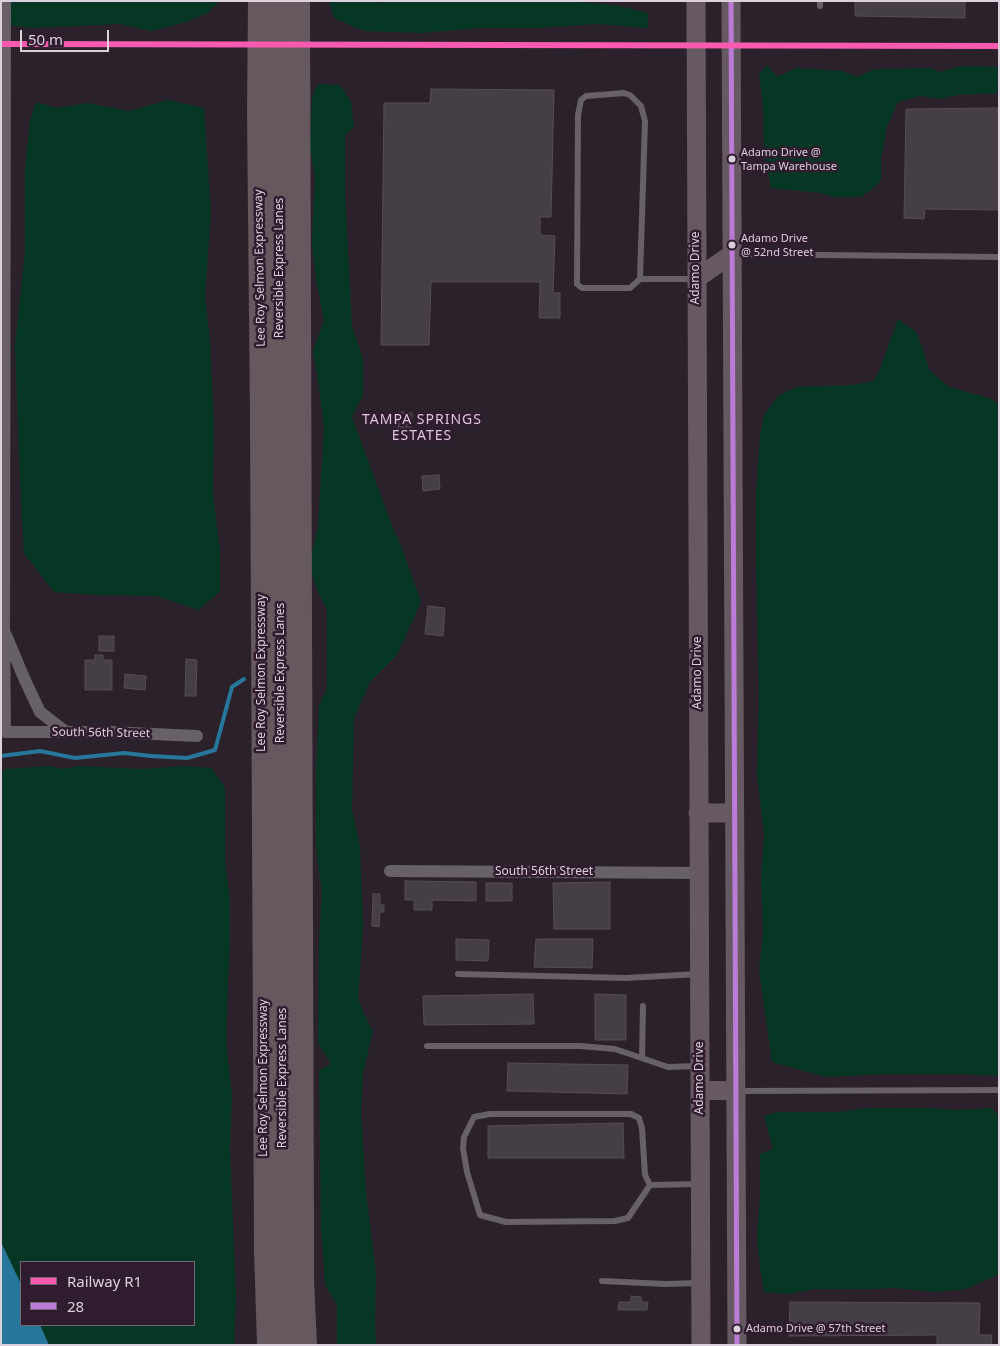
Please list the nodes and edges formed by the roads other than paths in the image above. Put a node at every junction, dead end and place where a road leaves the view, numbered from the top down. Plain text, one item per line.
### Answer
1 (5, 1) edge
2 (254, 1) edge
3 (259, 1) edge
4 (278, 1) edge
5 (299, 1) edge
6 (696, 1) edge
7 (731, 1) edge
8 (259, 26) junction
9 (732, 254) junction
10 (999, 257) edge
11 (640, 279) junction
12 (696, 279) junction
13 (4, 628) junction
14 (66, 732) junction
15 (197, 736) dead end
16 (698, 813) junction
17 (734, 813) junction
18 (390, 870) dead end
19 (698, 873) junction
20 (458, 974) dead end
21 (699, 974) junction
22 (643, 1006) dead end
23 (427, 1046) dead end
24 (642, 1058) junction
25 (700, 1066) junction
26 (700, 1090) junction
27 (999, 1090) edge
28 (735, 1091) junction
29 (700, 1184) junction
30 (650, 1185) junction
31 (602, 1281) dead end
32 (701, 1283) junction
33 (268, 1345) edge
34 (287, 1345) edge
35 (306, 1345) edge
36 (701, 1345) edge
37 (736, 1345) edge

1 - 13 street
2 - 8 highway
3 - 8 highway, Lee Roy Selmon Expressway
4 - 34 highway, Reversible Express Lanes
5 - 35 highway
6 - 12 main road, Adamo Drive
7 - 9 main road
8 - 33 highway, Lee Roy Selmon Expressway
9 - 10 lane
9 - 12 main road
9 - 17 main road
11 - 11 lane
11 - 12 lane
12 - 16 main road, Adamo Drive
13 - 14 street
13 - 14 street, South 56th Street
14 - 15 street, South 56th Street
16 - 17 main road
16 - 19 main road, Adamo Drive
17 - 28 main road
18 - 19 street, South 56th Street
19 - 21 main road, Adamo Drive
20 - 21 lane
21 - 25 main road, Adamo Drive
22 - 24 lane
23 - 24 lane
24 - 25 lane
25 - 26 main road, Adamo Drive
26 - 28 main road
26 - 29 main road, Adamo Drive
27 - 28 lane
28 - 37 main road
29 - 30 lane
29 - 32 main road, Adamo Drive
30 - 30 lane
31 - 32 lane
32 - 36 main road, Adamo Drive

